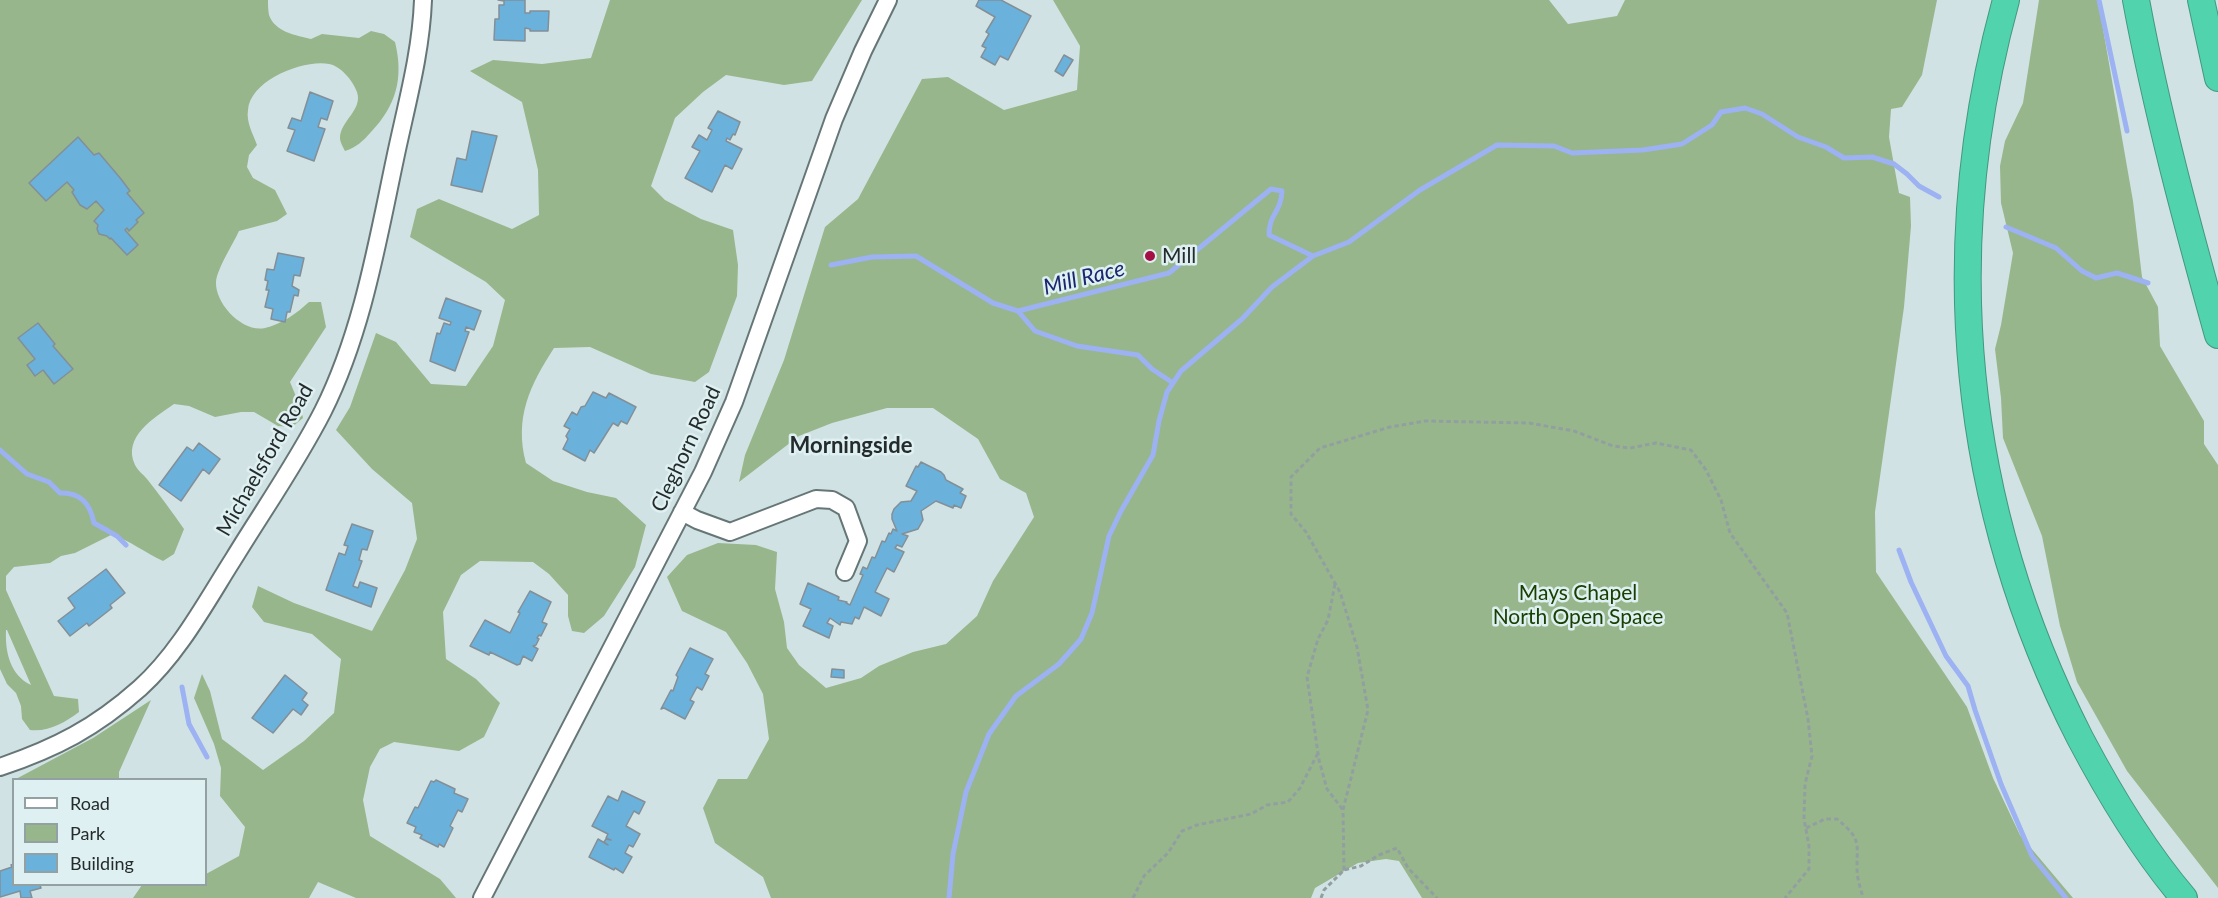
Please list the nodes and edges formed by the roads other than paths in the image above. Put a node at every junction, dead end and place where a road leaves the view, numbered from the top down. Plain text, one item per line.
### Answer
1 (423, 0) edge
2 (888, 0) edge
3 (2006, 0) edge
4 (2136, 0) edge
5 (2201, 0) edge
6 (2218, 78) edge
7 (2218, 335) edge
8 (682, 512) junction
9 (845, 572) dead end
10 (0, 767) edge
11 (482, 898) edge
12 (2184, 898) edge

1 - 10 street, Michaelsford Road
2 - 8 street, Cleghorn Road
3 - 12 highway
4 - 7 highway
5 - 6 highway
8 - 9 street
8 - 11 street, Cleghorn Road

